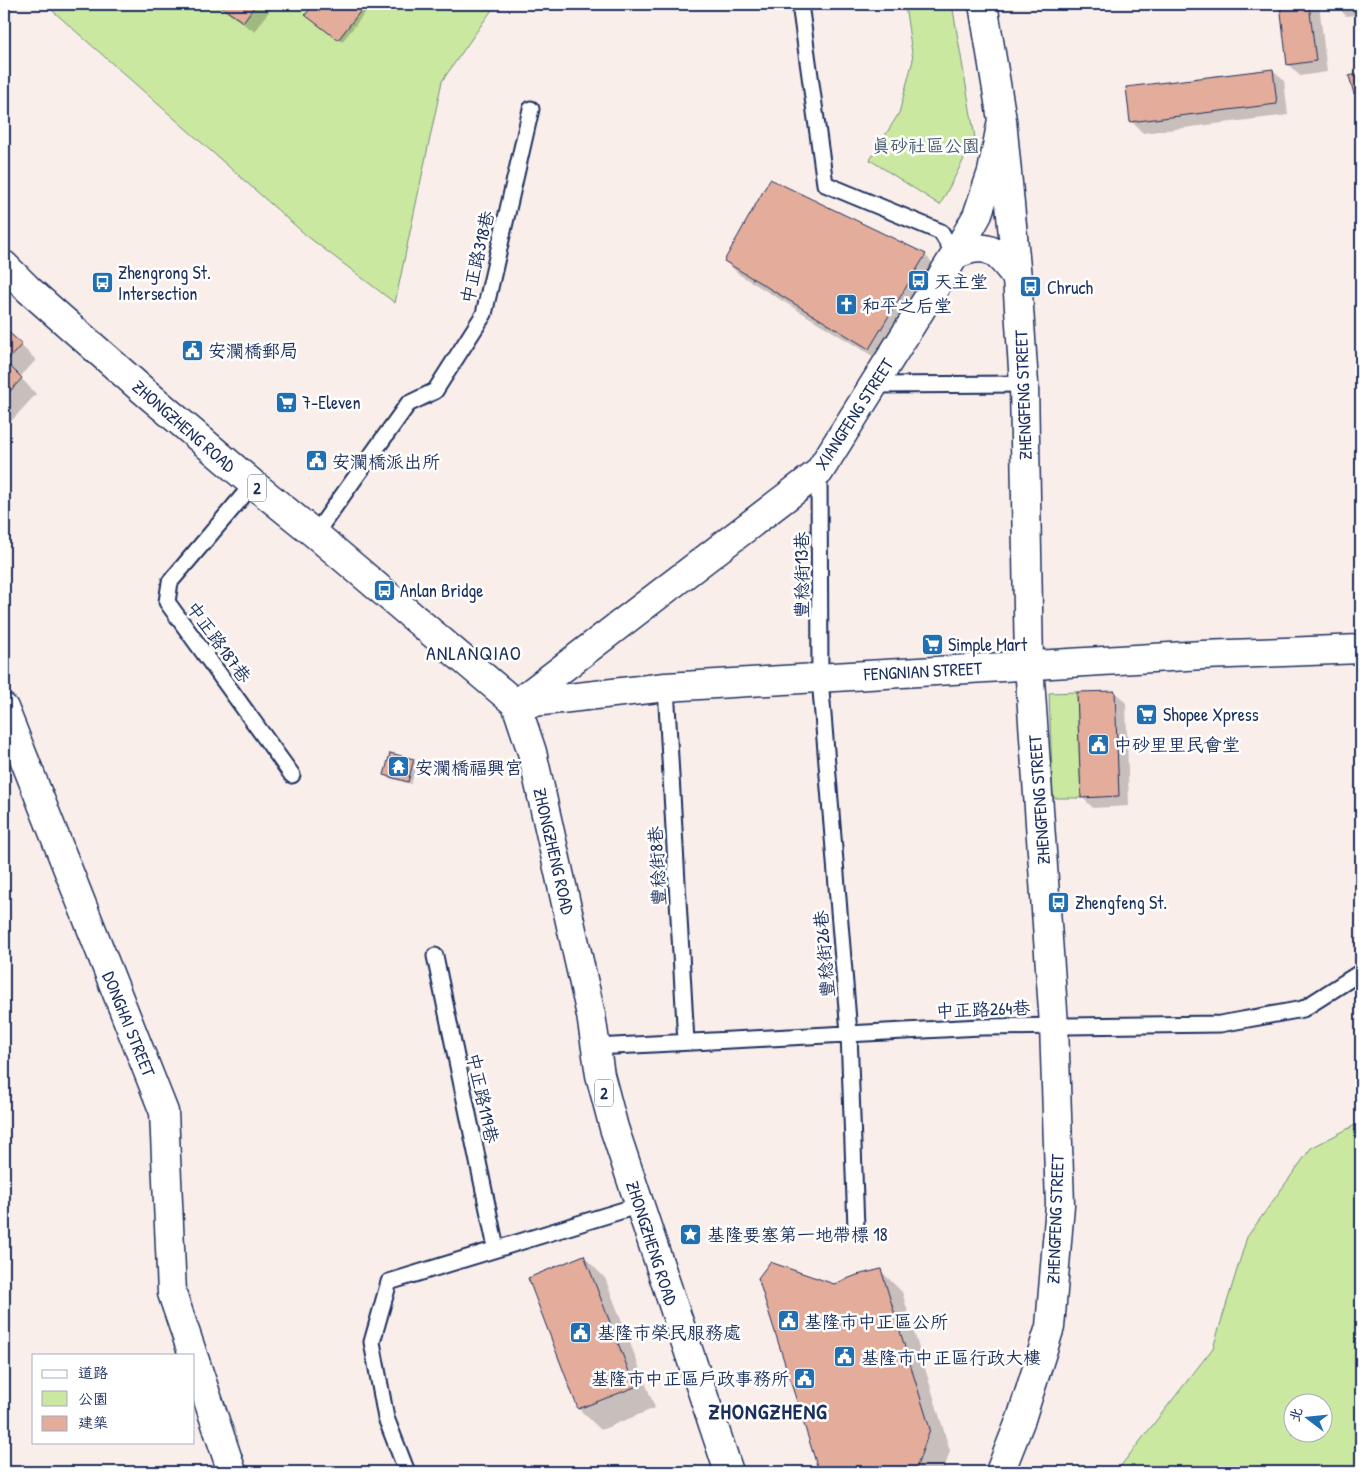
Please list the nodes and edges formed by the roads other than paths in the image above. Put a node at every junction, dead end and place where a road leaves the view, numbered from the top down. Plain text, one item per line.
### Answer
1 (800, 4) edge
2 (983, 4) edge
3 (531, 110) dead end
4 (1002, 120) junction
5 (954, 255) junction
6 (4, 265) edge
7 (1017, 278) junction
8 (1024, 384) junction
9 (874, 385) junction
10 (819, 472) junction
11 (252, 484) junction
12 (314, 534) junction
13 (1361, 649) edge
14 (1029, 665) junction
15 (820, 678) junction
16 (666, 687) junction
17 (516, 704) junction
18 (4, 708) edge
19 (292, 775) dead end
20 (435, 956) dead end
21 (1361, 972) edge
22 (1054, 1025) junction
23 (849, 1034) junction
24 (686, 1042) junction
25 (595, 1047) junction
26 (640, 1205) junction
27 (856, 1228) dead end
28 (496, 1248) junction
29 (192, 1354) edge
30 (195, 1362) edge
31 (232, 1472) edge
32 (407, 1472) edge
33 (729, 1472) edge
34 (1000, 1472) edge

1 - 5 lane
2 - 4 street, XIANGFENG STREET
3 - 12 lane, 中正路318巷
4 - 5 street, XIANGFENG STREET
4 - 7 street, ZHENGFENG STREET
5 - 7 street
5 - 9 street, XIANGFENG STREET
6 - 11 street, ZHONGZHENG ROAD / 2
7 - 8 street, ZHENGFENG STREET
8 - 9 lane
8 - 14 street, ZHENGFENG STREET
9 - 10 street, XIANGFENG STREET
10 - 15 lane, 豐稔街13巷
10 - 17 street, XIANGFENG STREET
11 - 12 street, ZHONGZHENG ROAD / 2
11 - 19 lane, 中正路187巷
12 - 17 street, ZHONGZHENG ROAD / 2
13 - 14 street, FENGNIAN STREET
14 - 15 street, FENGNIAN STREET
14 - 22 street, ZHENGFENG STREET
15 - 16 street, FENGNIAN STREET
15 - 23 lane, 豐稔街26巷
16 - 17 street, FENGNIAN STREET
16 - 24 lane, 豐稔街8巷
17 - 25 street, ZHONGZHENG ROAD / 2
18 - 29 street, DONGHAI STREET
20 - 28 lane, 中正路119巷
21 - 22 lane, 中正路264巷
22 - 23 lane, 中正路264巷
22 - 34 street, ZHENGFENG STREET
23 - 24 lane, 中正路264巷
23 - 27 lane, 豐稔街26巷
24 - 25 lane, 中正路264巷
25 - 26 street, ZHONGZHENG ROAD / 2
26 - 28 lane
26 - 33 street, ZHONGZHENG ROAD / 2
28 - 32 lane
30 - 31 street, DONGHAI STREET

